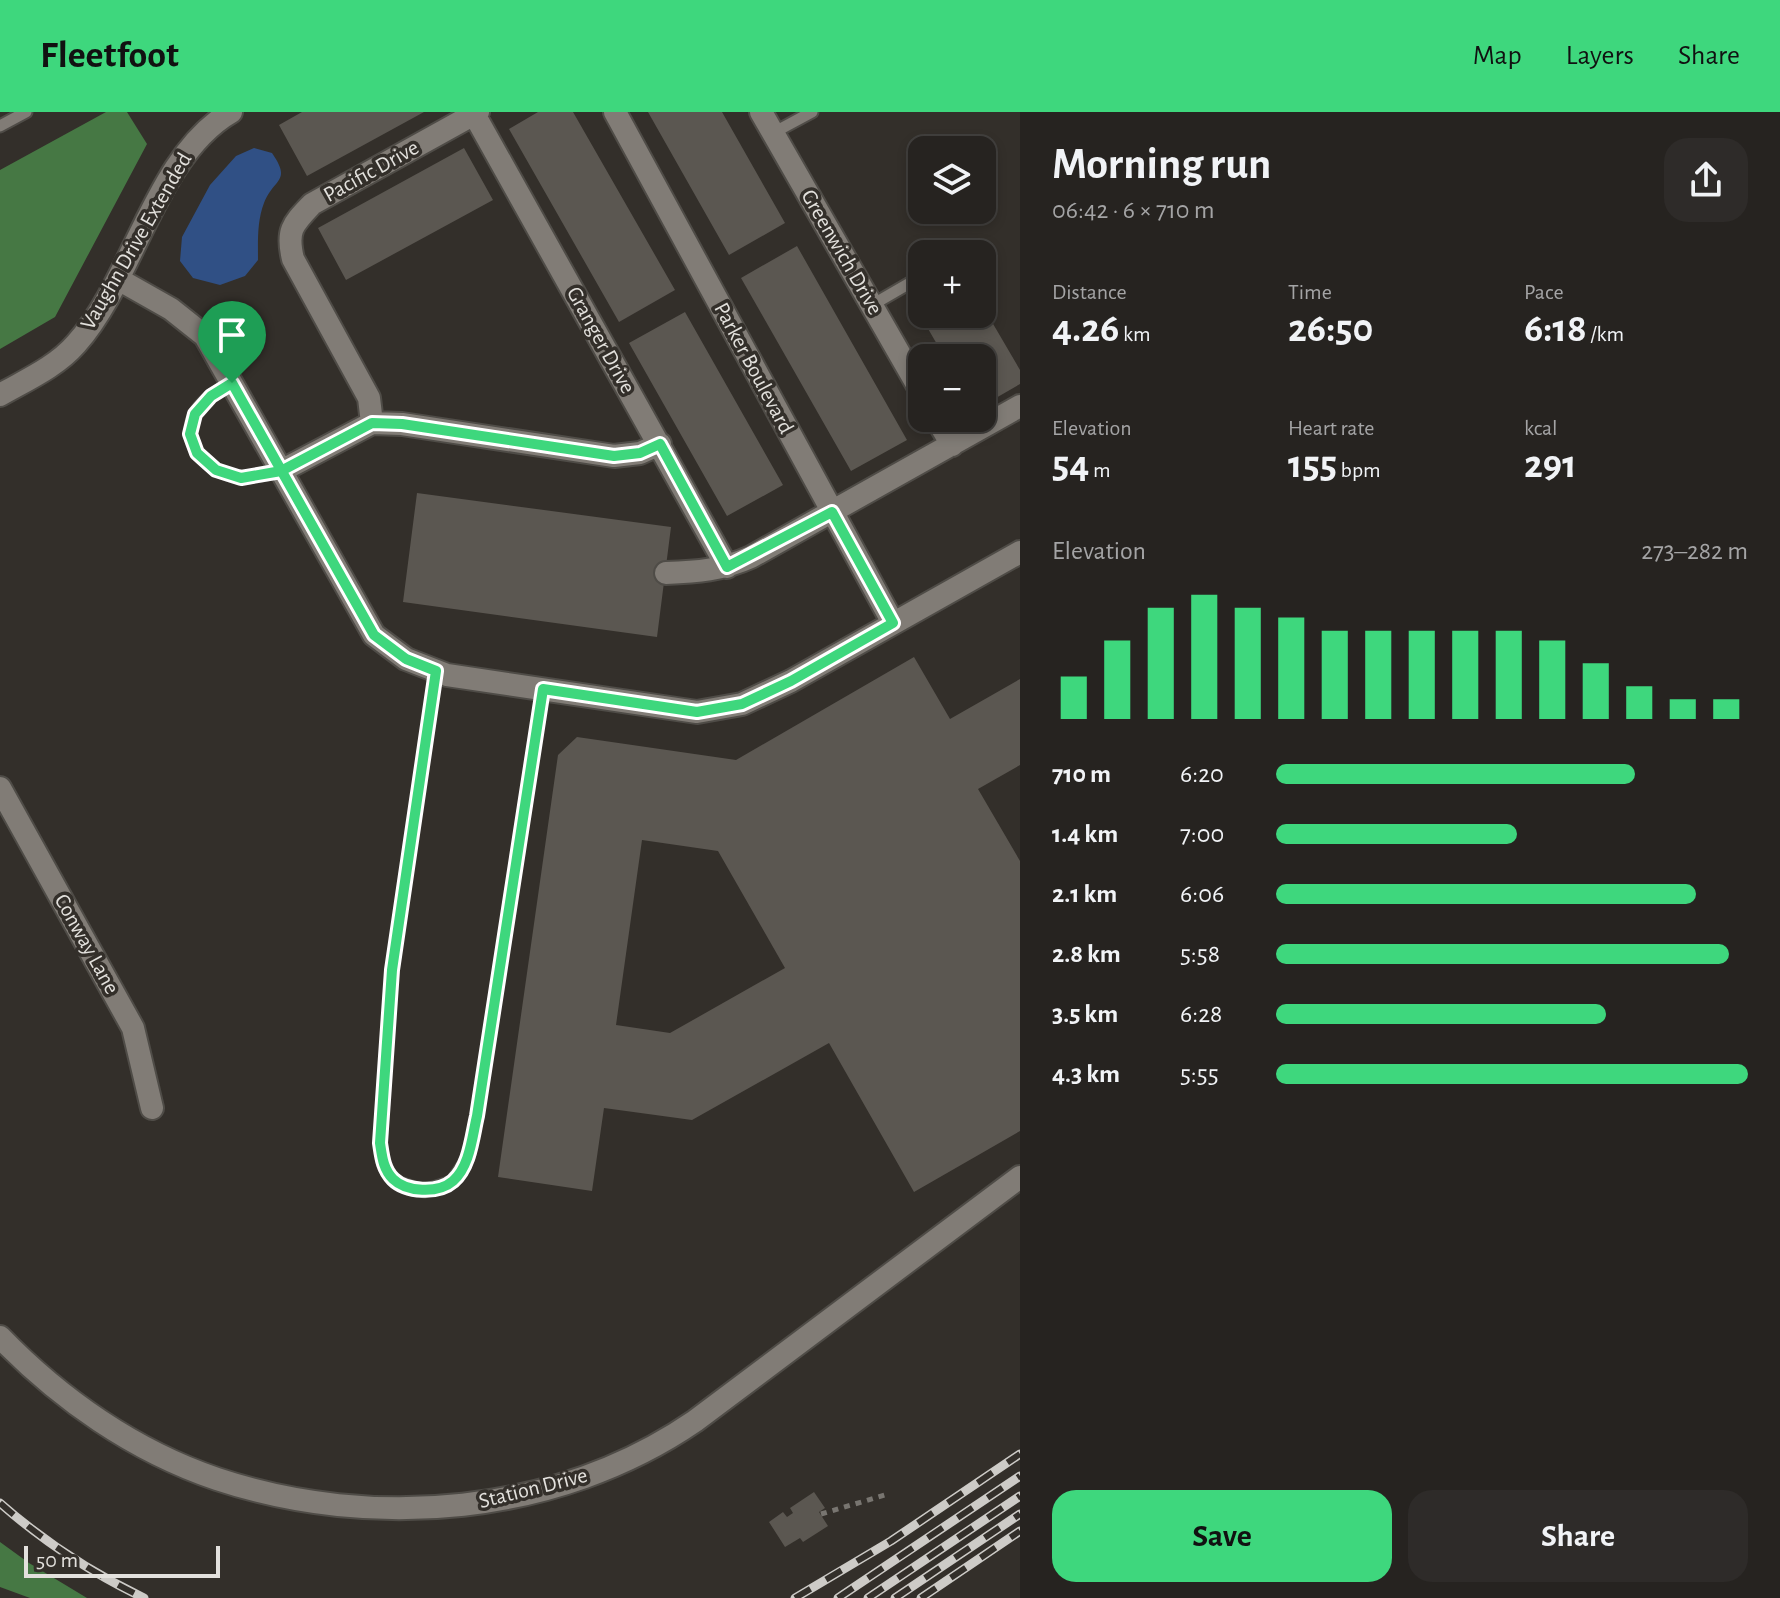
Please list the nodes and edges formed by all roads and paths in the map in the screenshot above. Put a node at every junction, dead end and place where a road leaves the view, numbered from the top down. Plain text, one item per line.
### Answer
1 (26, 112) edge
2 (231, 112) edge
3 (615, 112) edge
4 (761, 112) edge
5 (812, 112) edge
6 (476, 113) edge
7 (0, 126) edge
8 (773, 133) junction
9 (118, 279) junction
10 (908, 284) edge
11 (872, 305) junction
12 (908, 368) edge
13 (232, 383) junction
14 (0, 395) edge
15 (1020, 406) edge
16 (372, 423) junction
17 (944, 432) edge
18 (660, 444) junction
19 (952, 445) junction
20 (281, 471) junction
21 (832, 512) junction
22 (1020, 552) edge
23 (727, 567) junction
24 (666, 573) dead end
25 (893, 623) junction
26 (436, 671) junction
27 (543, 689) junction
28 (0, 788) edge
29 (152, 1108) dead end
30 (1020, 1177) edge
31 (0, 1337) edge
32 (885, 1495) dead end
33 (821, 1514) dead end

1 - 7 lane
2 - 9 street, Vaughn Drive Extended
3 - 21 street, Parker Boulevard
4 - 8 street, Greenwich Drive
5 - 8 lane
6 - 16 street, Pacific Drive
6 - 18 street, Granger Drive
8 - 11 street, Greenwich Drive
9 - 13 street
9 - 14 street, Vaughn Drive Extended
10 - 11 lane
11 - 12 street, Greenwich Drive
13 - 20 street
13 - 20 lane
15 - 19 street
16 - 18 street
16 - 20 street
17 - 19 street
18 - 23 street, Granger Drive
19 - 21 street
20 - 26 street
21 - 23 street
21 - 25 street, Parker Boulevard
22 - 25 street
23 - 24 street
25 - 27 street
26 - 27 street
26 - 27 lane
28 - 29 street, Conway Lane
30 - 31 street, Station Drive
32 - 33 path

